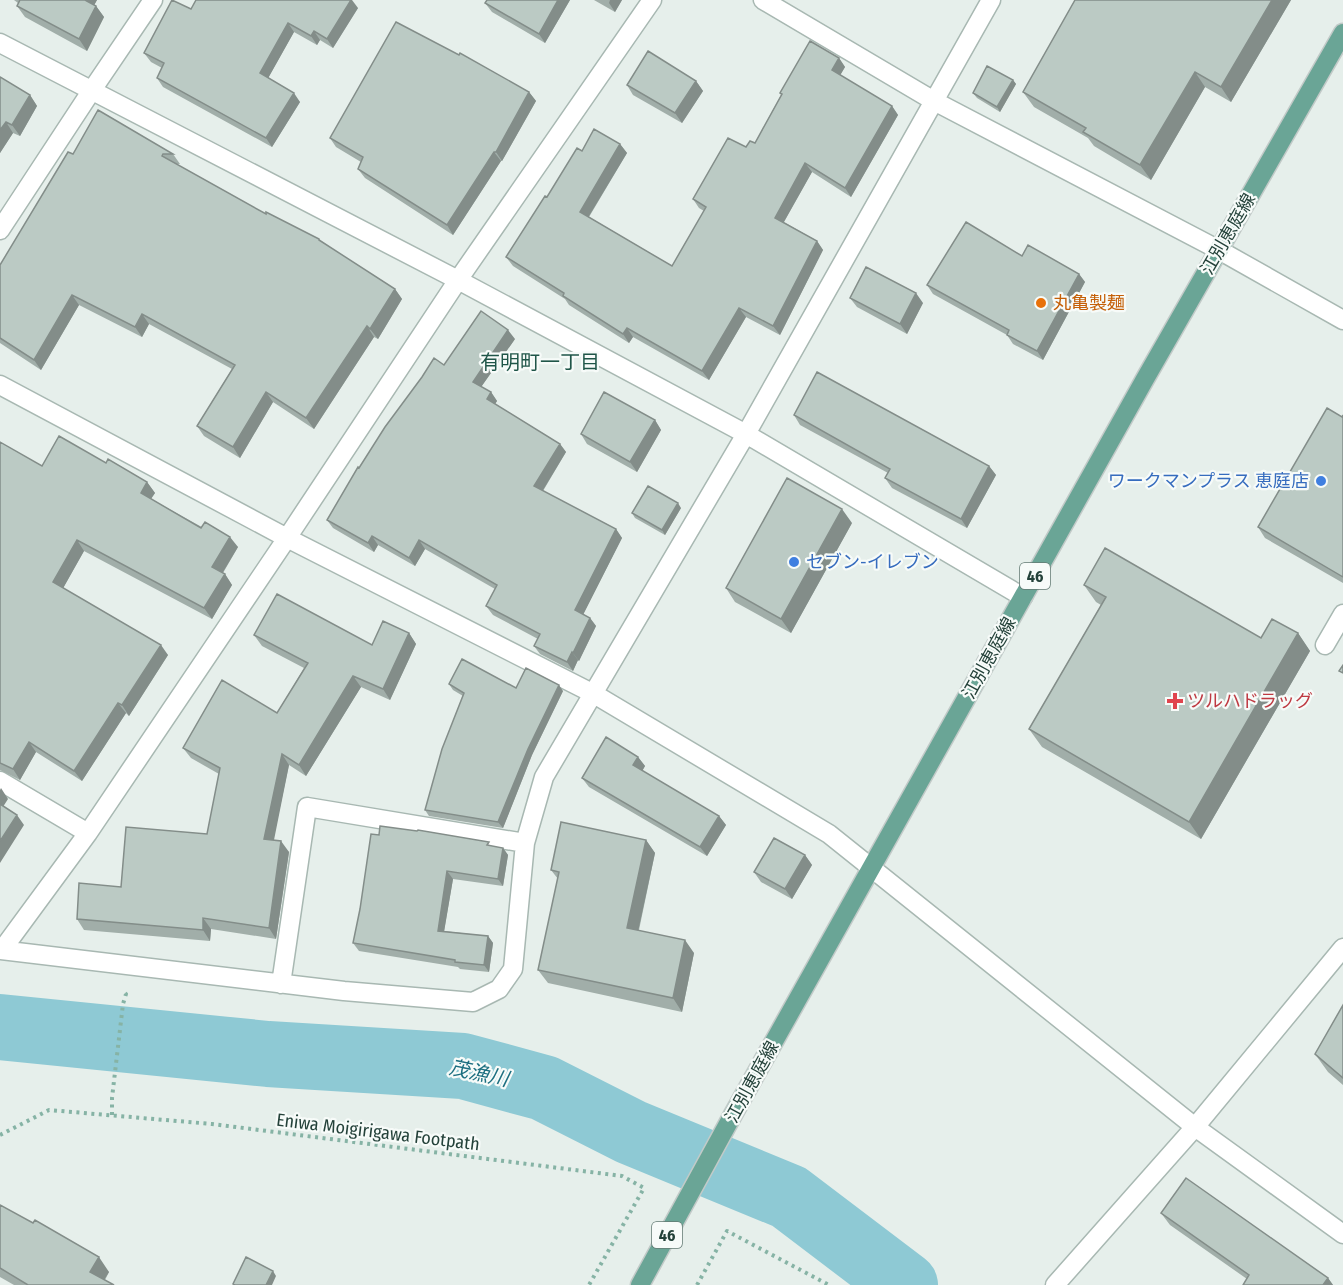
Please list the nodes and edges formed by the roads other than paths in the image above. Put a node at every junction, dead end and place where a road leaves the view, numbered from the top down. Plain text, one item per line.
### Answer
1 (153, 0) edge
2 (652, 0) edge
3 (764, 0) edge
4 (991, 0) edge
5 (1343, 33) edge
6 (0, 43) edge
7 (92, 90) junction
8 (934, 101) junction
9 (0, 230) edge
10 (1219, 250) junction
11 (458, 280) junction
12 (1343, 320) edge
13 (0, 385) edge
14 (746, 434) junction
15 (287, 538) junction
16 (1023, 597) junction
17 (1343, 614) edge
18 (1325, 645) dead end
19 (594, 693) junction
20 (0, 781) edge
21 (88, 833) junction
22 (525, 843) junction
23 (872, 868) junction
24 (1343, 948) edge
25 (1, 950) edge
26 (281, 984) junction
27 (1195, 1127) junction
28 (1343, 1234) edge
29 (639, 1285) edge
30 (1055, 1285) edge

1 - 7 street
2 - 11 street
3 - 8 street
4 - 8 street
5 - 10 main road, 江別恵庭線 / 46
6 - 7 street
7 - 9 street
7 - 11 street
8 - 10 street
8 - 14 street
10 - 12 street
10 - 16 main road, 江別恵庭線 / 46
11 - 14 street
11 - 15 street
13 - 15 street
14 - 16 street
14 - 19 street
15 - 19 street
15 - 21 street
16 - 23 main road, 江別恵庭線 / 46
17 - 18 street
19 - 22 street
19 - 23 street
20 - 21 street
21 - 25 street
22 - 26 street
22 - 26 street
23 - 27 street
23 - 29 main road, 江別恵庭線 / 46
24 - 27 street
25 - 26 street
27 - 28 street
27 - 30 street

